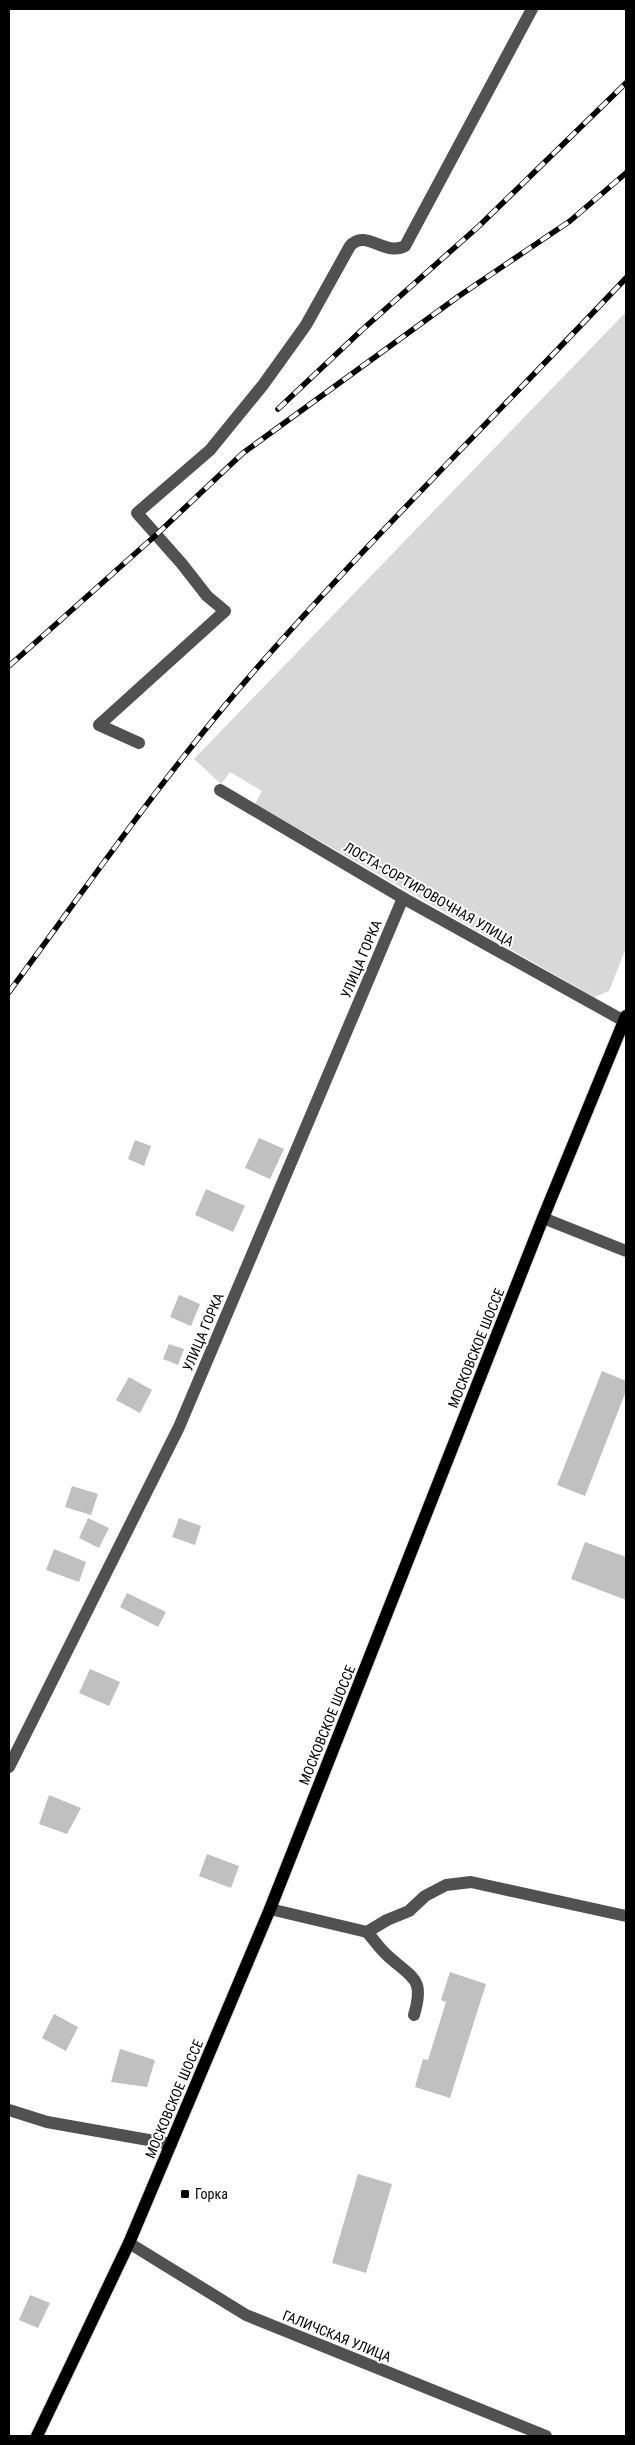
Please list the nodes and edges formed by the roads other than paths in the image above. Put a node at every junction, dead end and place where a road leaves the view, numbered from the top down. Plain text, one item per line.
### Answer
1 (532, 9) edge
2 (140, 743) dead end
3 (220, 790) dead end
4 (403, 898) junction
5 (625, 1018) edge
6 (543, 1218) junction
7 (626, 1252) edge
8 (9, 1767) edge
9 (270, 1909) junction
10 (626, 1916) edge
11 (367, 1932) junction
12 (414, 2015) dead end
13 (9, 2110) edge
14 (171, 2144) junction
15 (129, 2243) junction
16 (41, 2435) edge
17 (546, 2436) edge

1 - 2 street
3 - 4 street, ЛОСТА-СОРТИРОВОЧНАЯ УЛИЦА
4 - 5 street, ЛОСТА-СОРТИРОВОЧНАЯ УЛИЦА
4 - 8 street, УЛИЦА ГОРКА
5 - 6 main road, МОСКОВСКОЕ ШОССЕ
6 - 7 street
6 - 9 main road, МОСКОВСКОЕ ШОССЕ
9 - 11 street
9 - 14 main road, МОСКОВСКОЕ ШОССЕ
10 - 11 street
11 - 12 street
13 - 14 street
14 - 15 main road, МОСКОВСКОЕ ШОССЕ
15 - 16 main road, МОСКОВСКОЕ ШОССЕ
15 - 17 street, ГАЛИЧСКАЯ УЛИЦА

